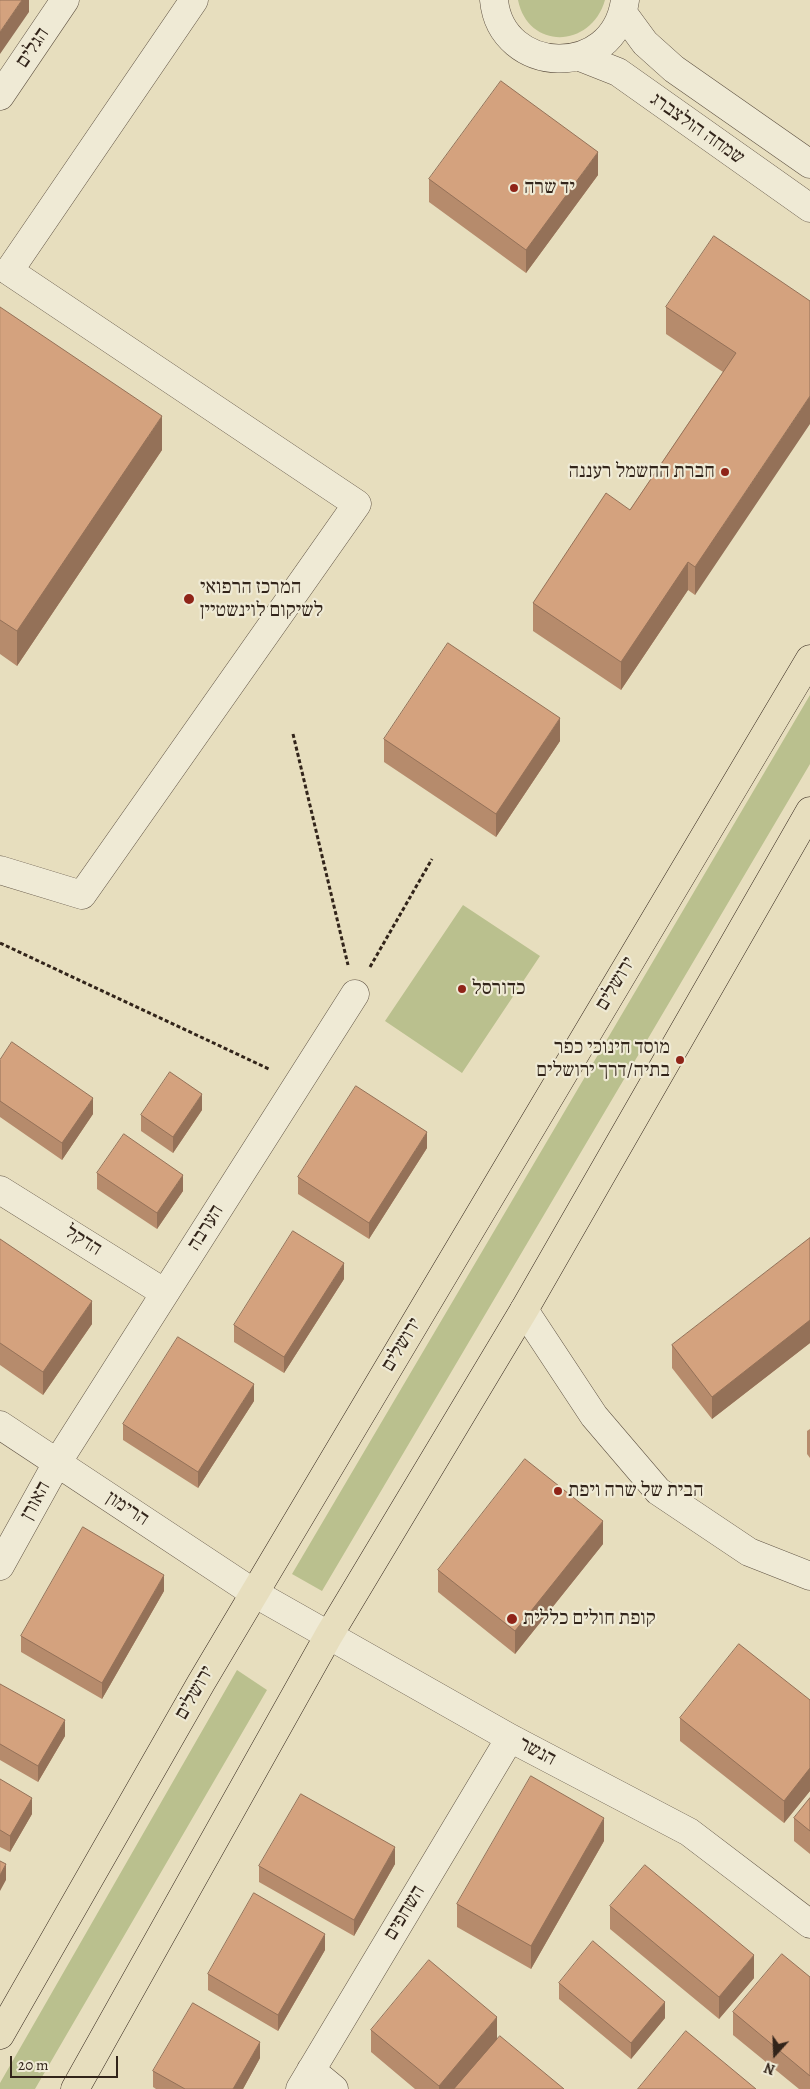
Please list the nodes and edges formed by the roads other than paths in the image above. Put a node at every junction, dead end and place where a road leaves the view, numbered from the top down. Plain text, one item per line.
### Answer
1 (66, 0) edge
2 (194, 0) edge
3 (494, 0) edge
4 (624, 7) edge
5 (580, 57) junction
6 (0, 96) edge
7 (810, 164) edge
8 (810, 208) edge
9 (810, 658) edge
10 (810, 811) edge
11 (0, 870) edge
12 (355, 994) road end
13 (0, 1190) edge
14 (165, 1292) junction
15 (524, 1310) junction
16 (0, 1425) edge
17 (57, 1463) junction
18 (0, 1566) edge
19 (810, 1576) edge
20 (254, 1593) junction
21 (329, 1635) junction
22 (510, 1738) junction
23 (810, 1924) edge
24 (0, 2035) edge
25 (305, 2080) edge
26 (75, 2089) edge
27 (334, 2089) edge

1 - 6 street, הגלים
2 - 11 street
3 - 5 street
4 - 5 street
4 - 7 street, שמחה הולצברג
5 - 8 street, שמחה הולצברג
9 - 20 main road, ירושלים
10 - 15 main road
12 - 14 street, הערבה
13 - 14 street, הדקל
14 - 17 street, הערבה
15 - 19 street
15 - 21 main road
16 - 17 street, הרימון
17 - 18 street, האורן
17 - 20 street, הרימון
20 - 21 street, הנשר
20 - 24 main road, ירושלים
21 - 22 street, הנשר
21 - 26 main road
22 - 23 street, הנשר
22 - 25 street, השחפים
25 - 27 street

